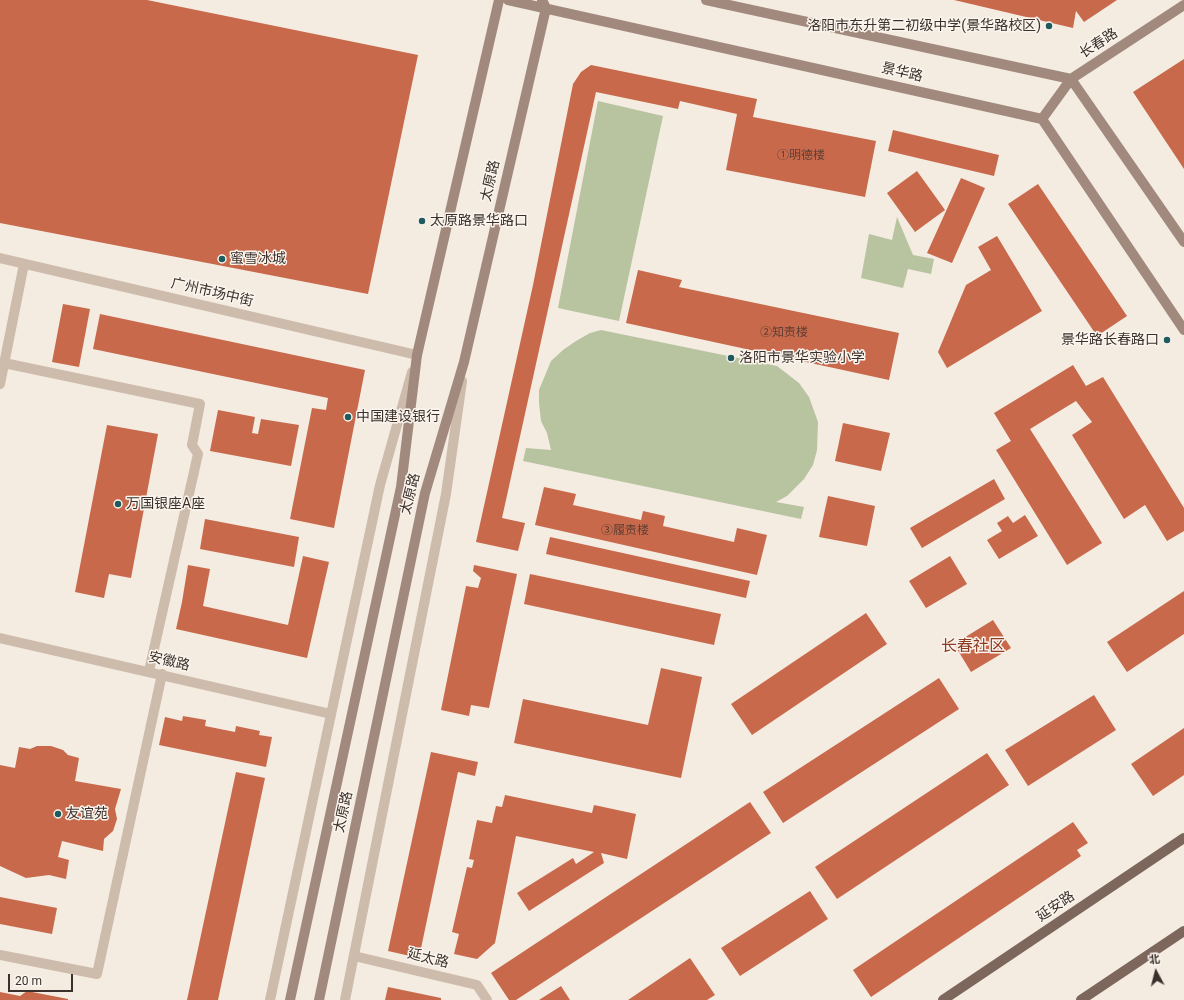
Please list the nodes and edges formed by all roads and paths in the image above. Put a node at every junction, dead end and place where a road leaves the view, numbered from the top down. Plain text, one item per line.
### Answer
1 (499, 0) edge
2 (508, 0) edge
3 (706, 0) edge
4 (544, 4) edge
5 (1184, 4) edge
6 (1071, 79) junction
7 (1042, 118) junction
8 (1184, 242) edge
9 (0, 258) edge
10 (24, 264) junction
11 (1184, 330) edge
12 (417, 355) junction
13 (464, 362) junction
14 (4, 363) junction
15 (0, 384) edge
16 (0, 638) edge
17 (149, 671) junction
18 (162, 674) junction
19 (331, 714) junction
20 (1184, 838) edge
21 (1184, 931) edge
22 (0, 955) edge
23 (354, 956) junction
24 (270, 1000) edge
25 (290, 1000) edge
26 (319, 1000) edge
27 (345, 1000) edge
28 (487, 1000) edge
29 (943, 1000) edge
30 (1081, 1000) edge

1 - 12 main road, 太原路
2 - 4 main road, 景华路
3 - 6 main road
4 - 7 main road, 景华路
4 - 13 main road, 太原路
5 - 6 main road, 长春路
6 - 7 main road, 长春路
6 - 8 main road
7 - 11 main road
9 - 10 street, 广州市场中街
10 - 12 street, 广州市场中街
10 - 14 street
12 - 19 street
12 - 25 main road, 太原路
13 - 23 street
13 - 26 main road, 太原路
14 - 15 street
14 - 17 street
16 - 17 street, 安徽路
17 - 18 street, 安徽路
18 - 19 street, 安徽路
18 - 22 street
19 - 24 street
20 - 29 main road, 延安路
21 - 30 main road
23 - 27 street
23 - 28 street, 延太路

